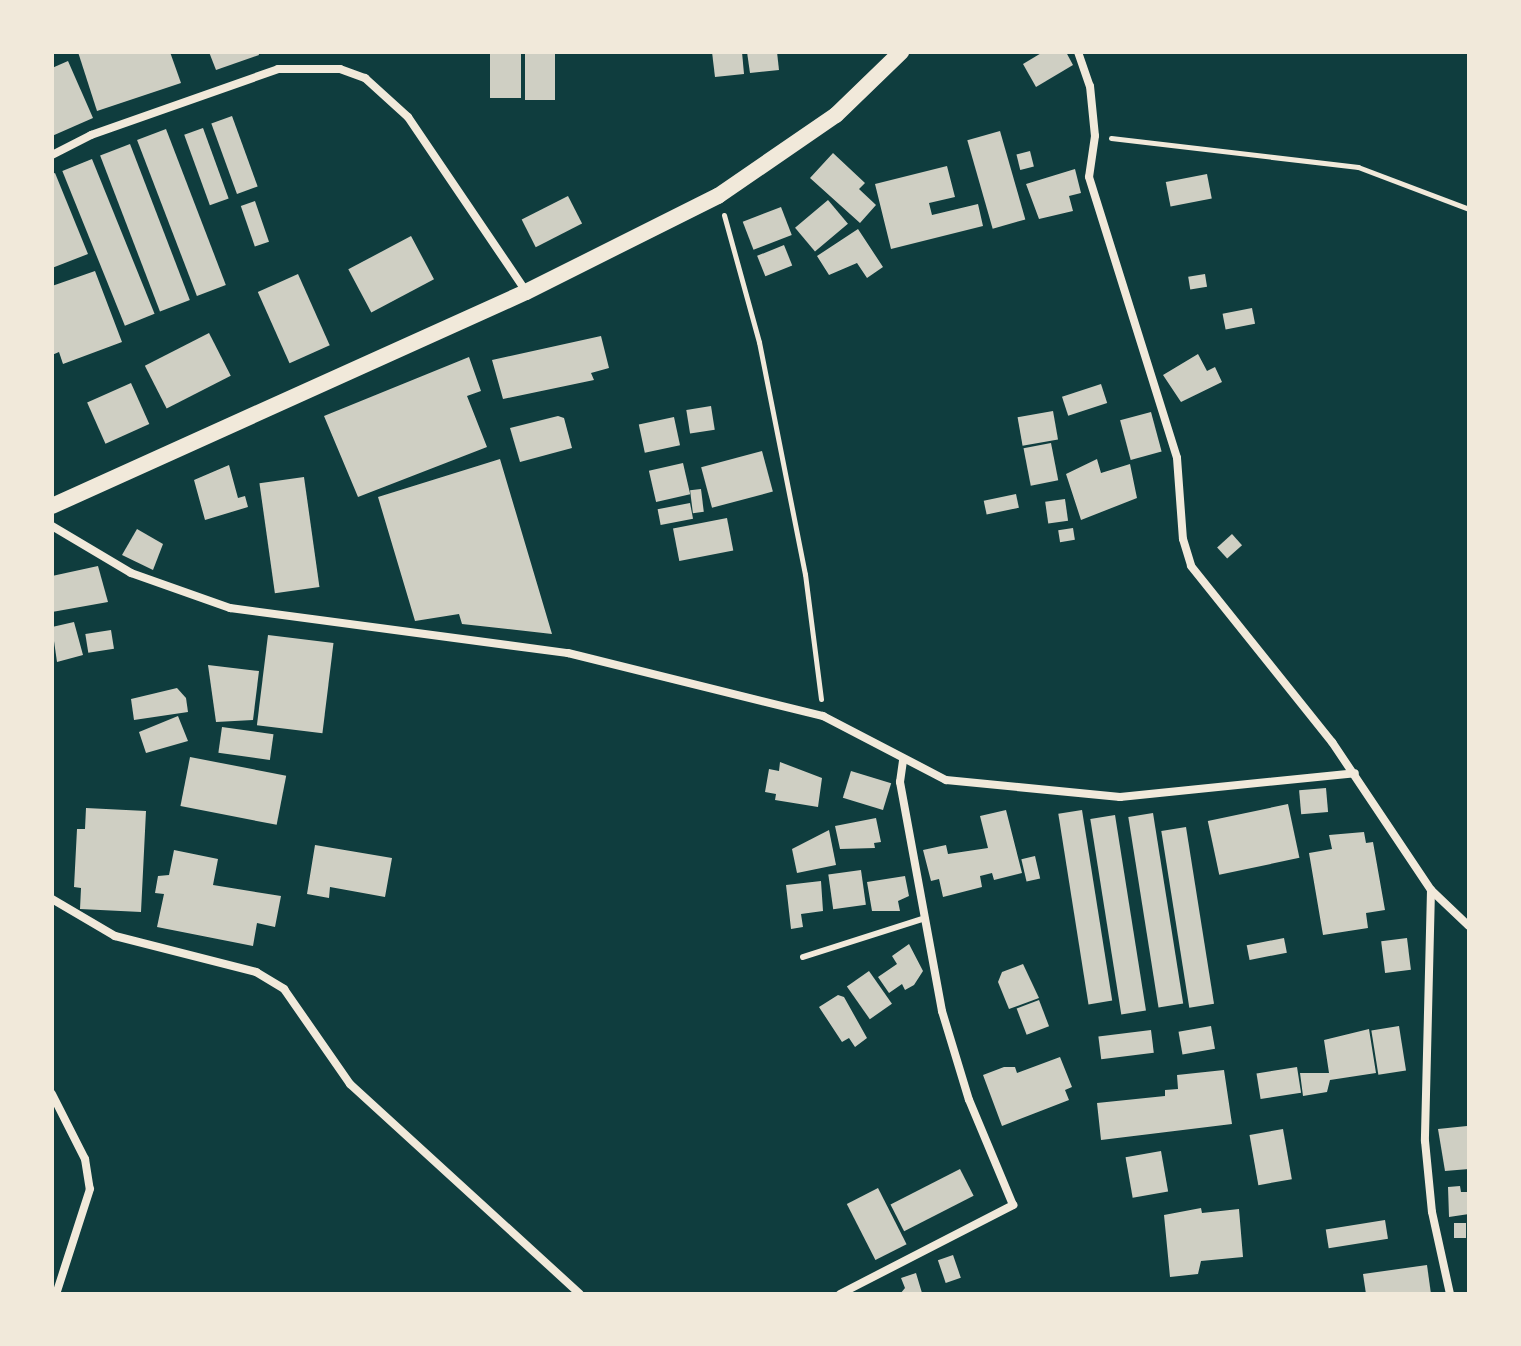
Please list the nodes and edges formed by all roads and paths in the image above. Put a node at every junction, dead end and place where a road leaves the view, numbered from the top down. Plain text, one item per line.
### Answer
1 (901, 52) edge
2 (1078, 52) edge
3 (1095, 136) junction
4 (52, 155) edge
5 (718, 196) junction
6 (1469, 209) edge
7 (526, 292) junction
8 (52, 506) edge
9 (52, 526) edge
10 (823, 716) junction
11 (903, 760) junction
12 (1355, 773) junction
13 (1431, 890) junction
14 (52, 899) edge
15 (925, 918) junction
16 (1469, 926) edge
17 (803, 957) dead end
18 (52, 1094) edge
19 (56, 1294) edge
20 (580, 1294) edge
21 (840, 1294) edge
22 (1450, 1294) edge

1 - 5 main road
2 - 3 street
3 - 6 path
3 - 12 street
4 - 7 street
5 - 7 main road
5 - 10 path
7 - 8 main road
9 - 10 street
10 - 11 street
11 - 12 street
11 - 15 street
12 - 13 street
13 - 16 street
13 - 22 street
14 - 20 street
15 - 17 lane
15 - 21 street
18 - 19 street

